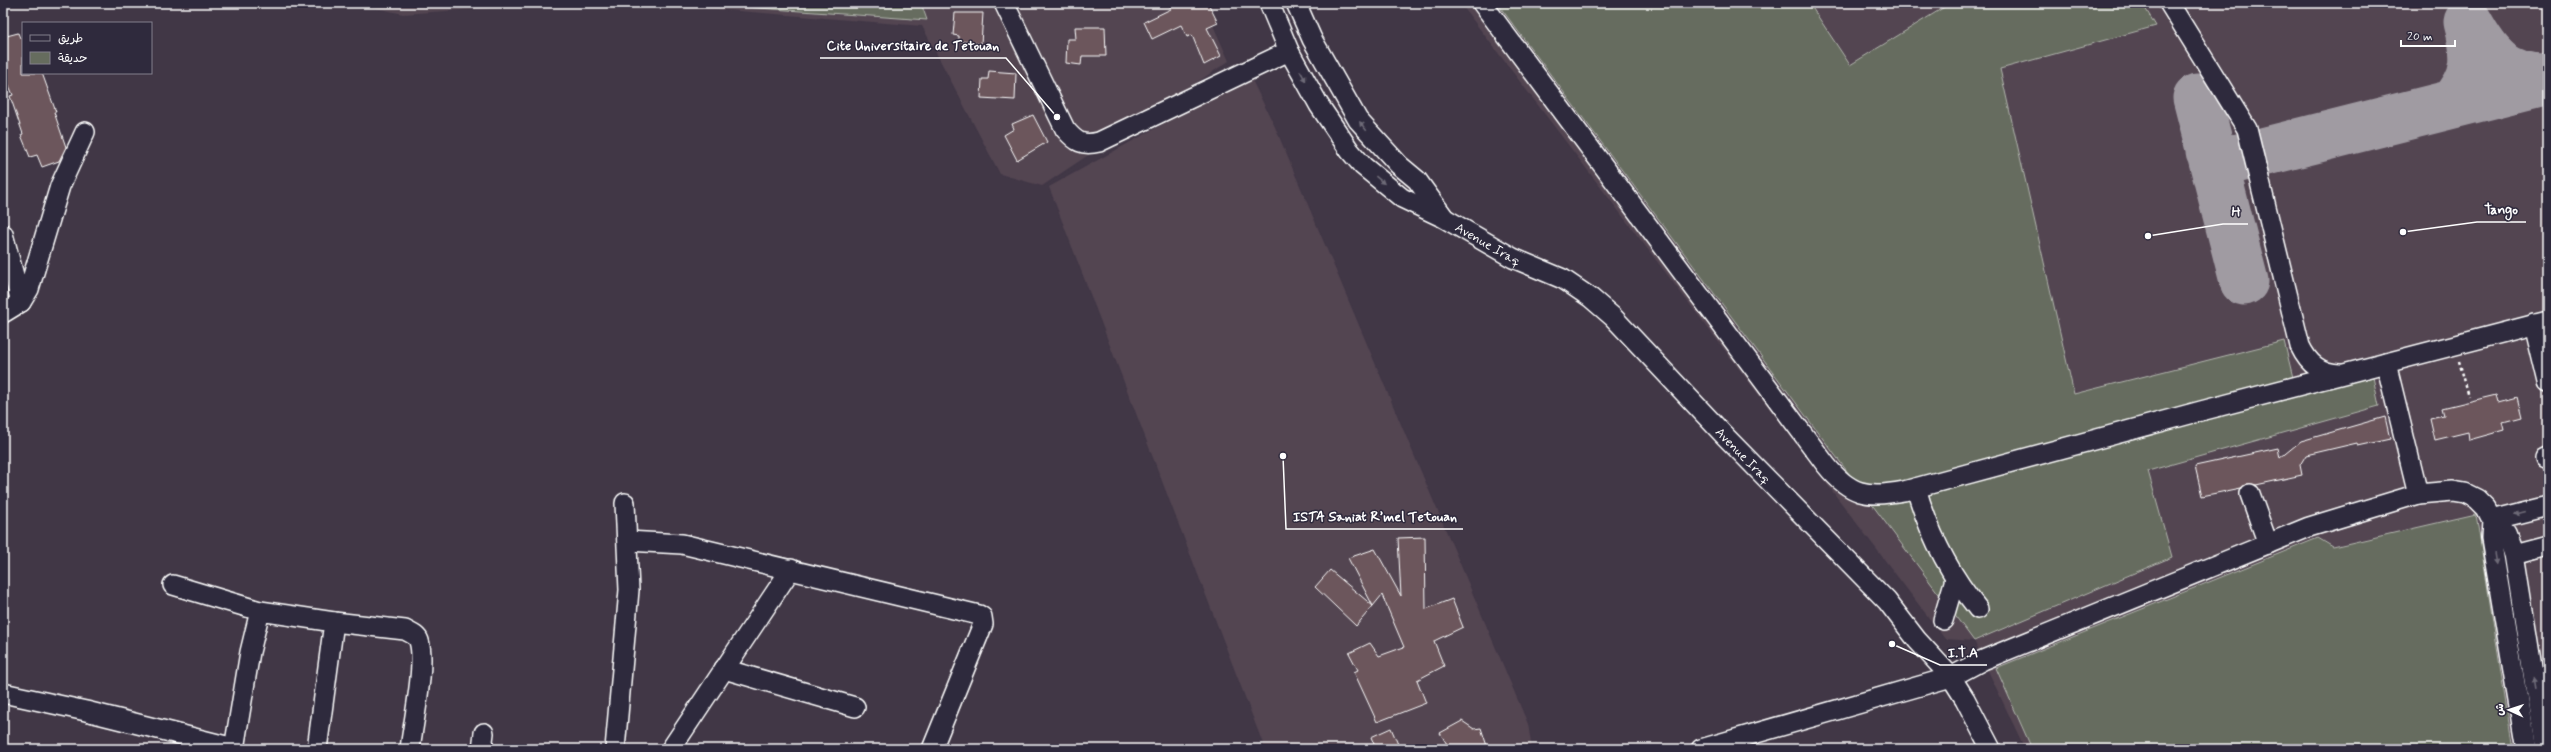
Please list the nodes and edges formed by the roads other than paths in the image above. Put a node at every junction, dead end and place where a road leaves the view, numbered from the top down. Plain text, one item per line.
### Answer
1 (1004, 3) edge
2 (1268, 3) edge
3 (1296, 3) edge
4 (1482, 3) edge
5 (2169, 3) edge
6 (1289, 51) junction
7 (85, 132) dead end
8 (1444, 218) junction
9 (3, 234) edge
10 (21, 302) junction
11 (3, 313) edge
12 (2541, 322) edge
13 (2386, 363) junction
14 (2342, 374) junction
15 (2548, 382) edge
16 (1916, 488) junction
17 (2250, 494) dead end
18 (2418, 494) junction
19 (625, 503) dead end
20 (2548, 506) edge
21 (2492, 520) junction
22 (627, 541) junction
23 (2268, 544) junction
24 (2548, 545) edge
25 (2514, 554) junction
26 (791, 569) junction
27 (1955, 578) junction
28 (172, 585) dead end
29 (1978, 609) dead end
30 (260, 611) junction
31 (1943, 620) dead end
32 (334, 622) junction
33 (724, 669) junction
34 (1951, 677) junction
35 (3, 694) edge
36 (855, 707) dead end
37 (234, 748) edge
38 (317, 749) edge
39 (410, 749) edge
40 (615, 749) edge
41 (671, 749) edge
42 (932, 749) edge
43 (1701, 749) edge
44 (1991, 749) edge
45 (2526, 749) edge
46 (2545, 749) edge

1 - 6 street
2 - 6 street, Avenue Iraq
8 -> 3 street, Avenue Iraq
4 - 16 street
5 - 14 street
6 -> 8 street, Avenue Iraq
7 - 10 street
8 - 34 street, Avenue Iraq
9 - 10 street
10 - 11 street
12 - 13 street
12 - 15 street
13 - 14 street
13 - 18 street
14 - 16 street
16 - 27 street
17 - 23 street
18 - 21 street
18 - 23 street
19 - 22 street
20 -> 21 street
21 - 25 street
21 -> 45 street
22 - 26 street
22 - 40 street
23 - 34 street
24 - 25 street
46 -> 25 street
26 - 33 street
26 - 42 street
27 - 29 street
27 - 31 street
28 - 30 street
30 - 32 street
30 - 37 street
32 - 38 street
32 - 39 street
33 - 36 street
33 - 41 street
34 - 43 street
34 - 44 street, Avenue Iraq
35 - 37 street

